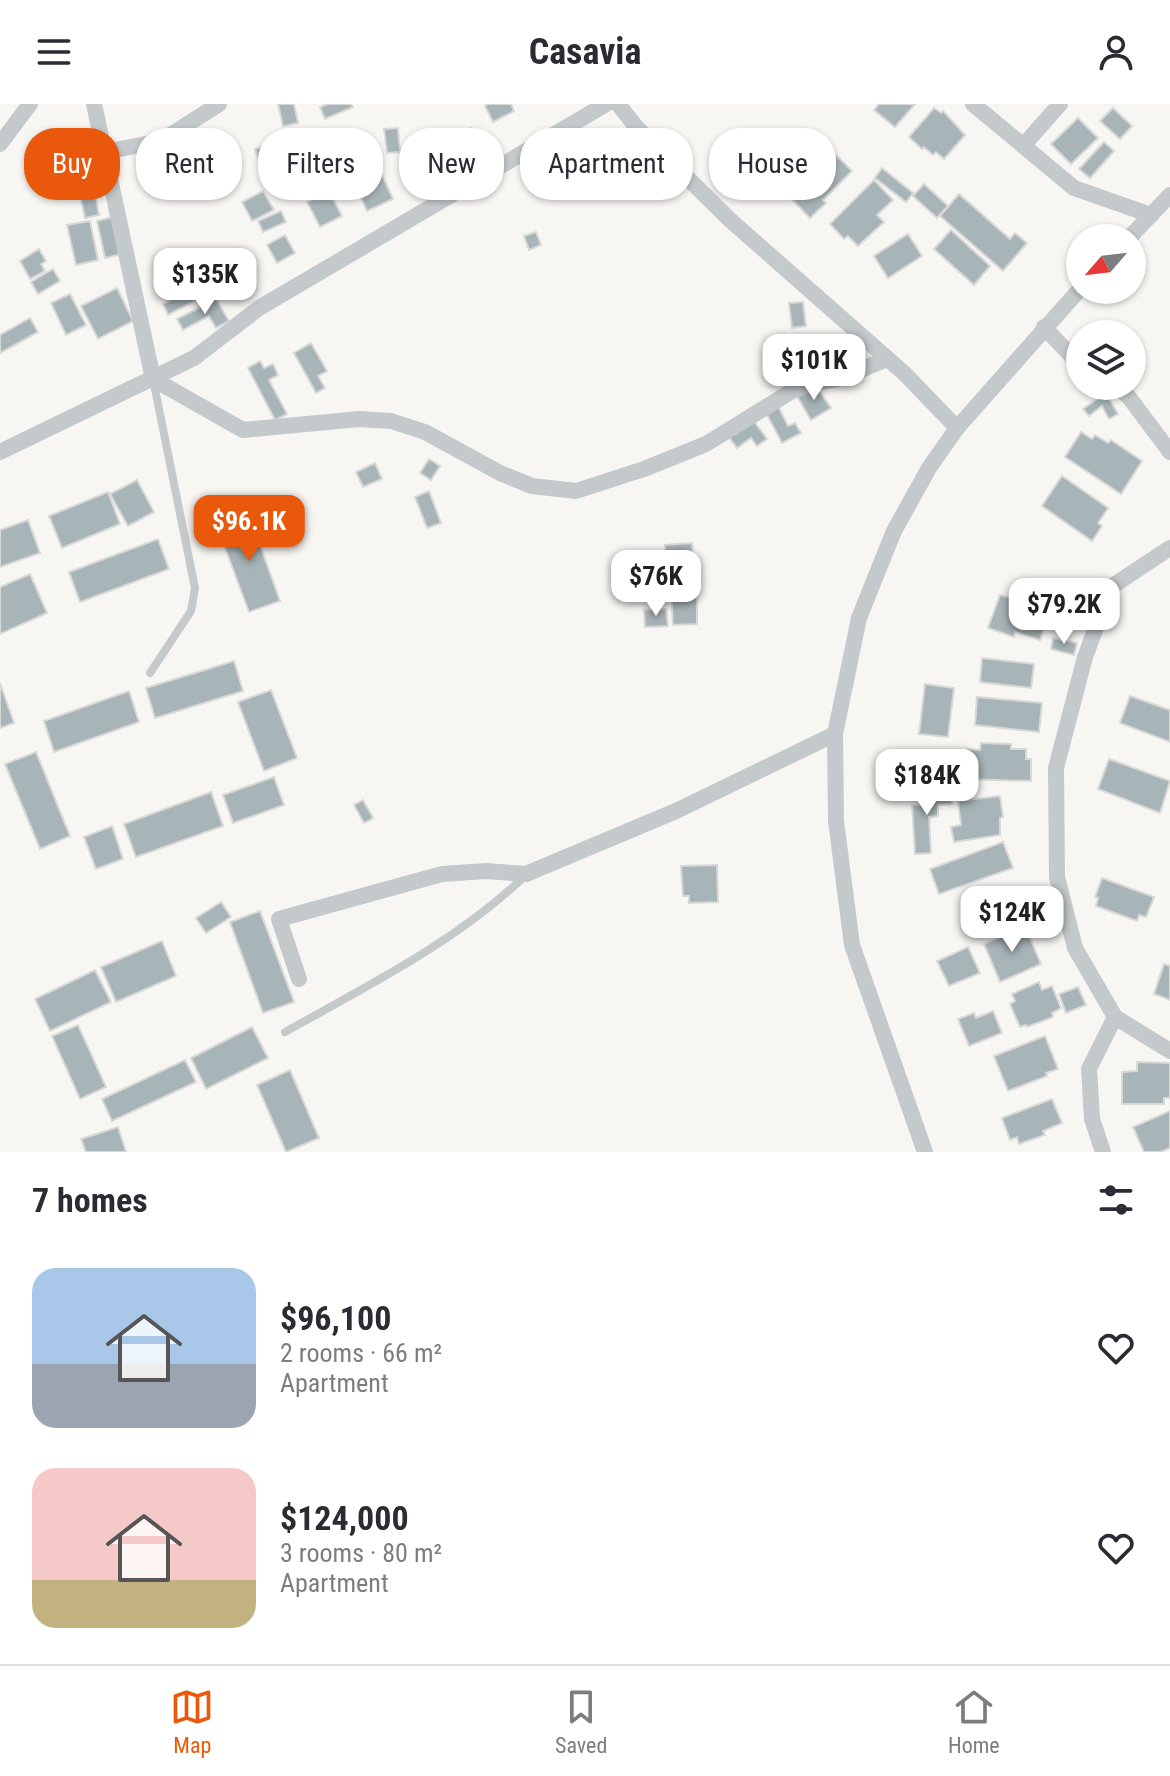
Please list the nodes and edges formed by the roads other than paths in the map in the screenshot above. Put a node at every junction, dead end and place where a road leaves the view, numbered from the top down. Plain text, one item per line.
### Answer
1 (30, 104) edge
2 (94, 104) edge
3 (219, 104) edge
4 (606, 104) edge
5 (618, 104) edge
6 (973, 104) edge
7 (1060, 104) edge
8 (100, 128) edge
9 (0, 144) edge
10 (1023, 146) junction
11 (120, 149) edge
12 (1170, 195) edge
13 (115, 200) edge
14 (1151, 215) junction
15 (1142, 224) edge
16 (1066, 304) edge
17 (1044, 327) junction
18 (1066, 350) edge
19 (887, 359) junction
20 (153, 379) junction
21 (1131, 400) edge
22 (957, 428) junction
23 (1, 448) edge
24 (1170, 452) edge
25 (1170, 548) edge
26 (150, 673) dead end
27 (835, 734) junction
28 (526, 874) junction
29 (299, 979) dead end
30 (1115, 1017) junction
31 (285, 1032) dead end
32 (1170, 1051) edge
33 (925, 1152) edge
34 (1103, 1152) edge

1 - 9 street
2 - 8 street
3 - 11 street
4 - 20 street
5 - 19 street
6 - 10 street
7 - 10 street
10 - 14 street
12 - 14 street
13 - 20 street
14 - 15 street
16 - 17 street
17 - 18 street
17 - 22 street
19 - 20 street
19 - 22 street
20 - 23 street
20 - 26 lane
21 - 24 street
22 - 27 street
25 - 30 street
27 - 28 street
27 - 33 street
28 - 29 street
28 - 31 lane
30 - 32 street
30 - 34 street

